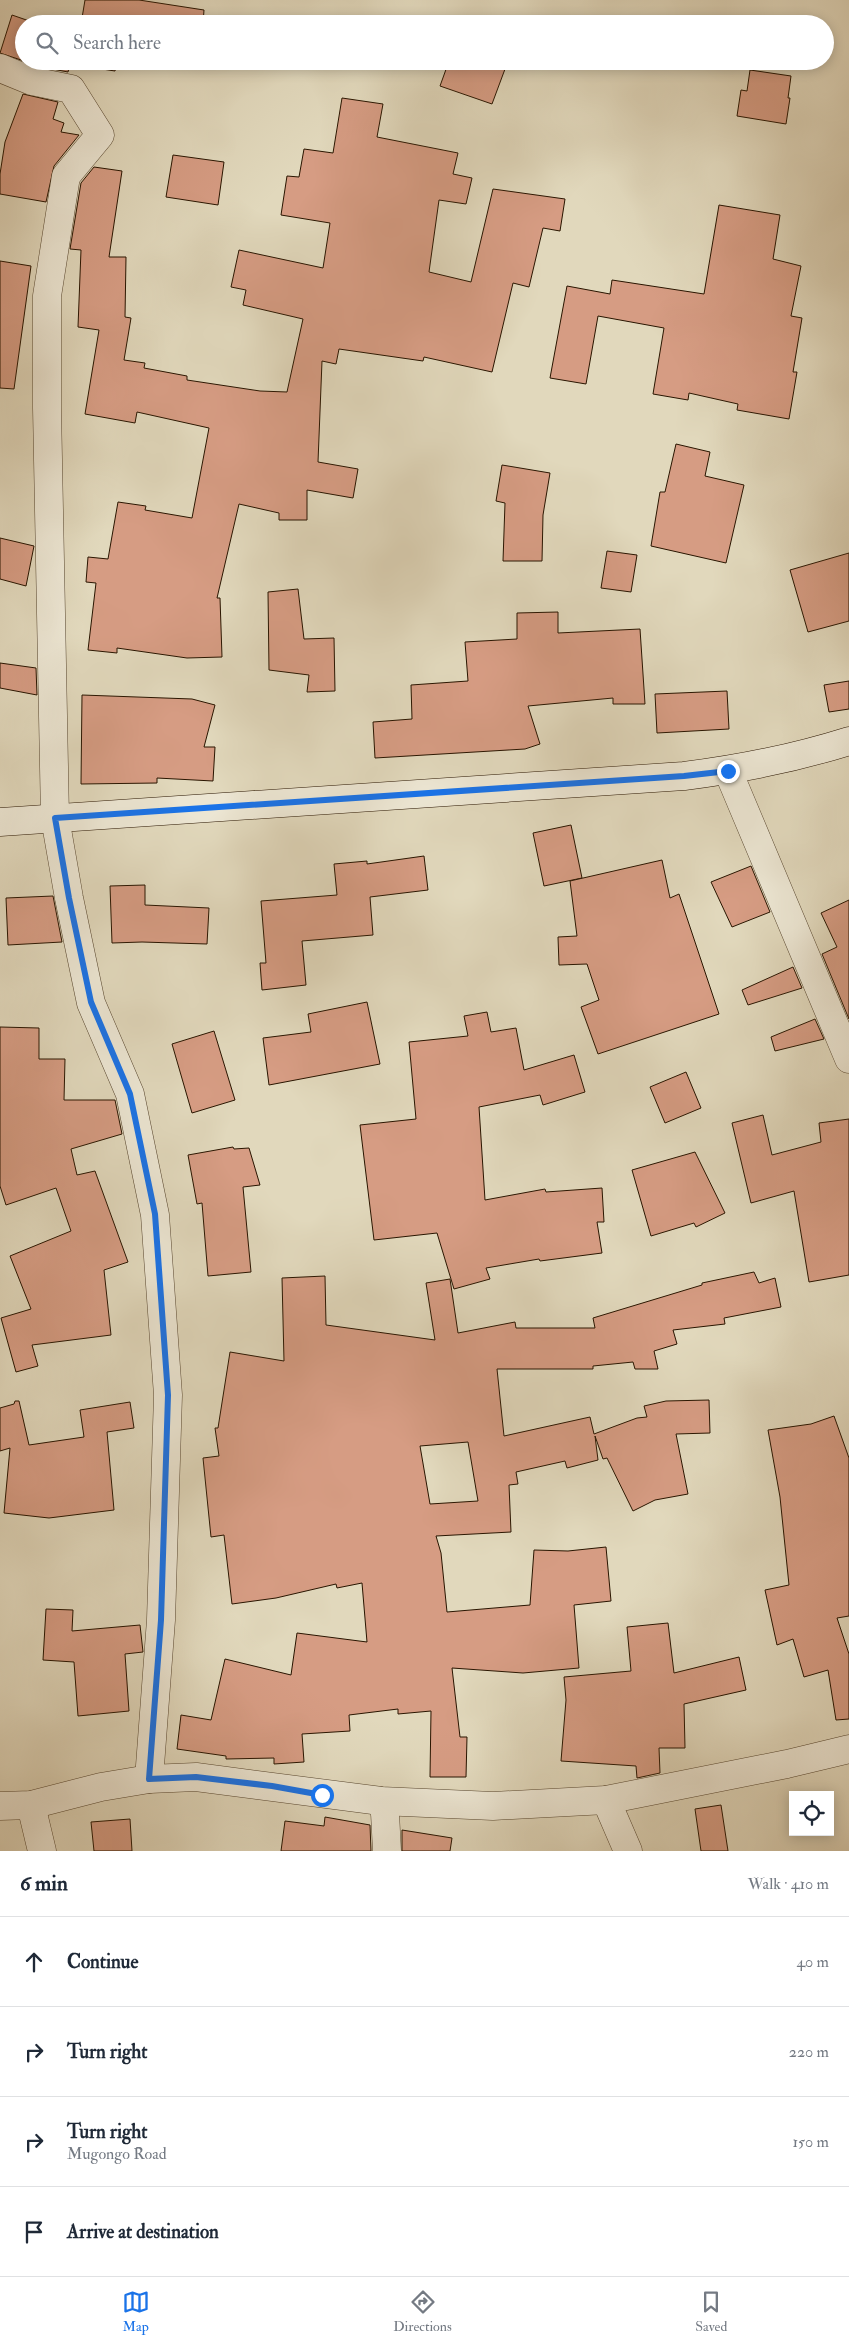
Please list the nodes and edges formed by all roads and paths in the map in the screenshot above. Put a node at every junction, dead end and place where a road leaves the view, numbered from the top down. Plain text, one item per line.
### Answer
1 (0, 68) edge
2 (849, 741) edge
3 (728, 771) junction
4 (55, 818) junction
5 (0, 822) edge
6 (849, 1059) edge
7 (849, 1749) edge
8 (149, 1779) junction
9 (606, 1800) junction
10 (380, 1801) junction
11 (31, 1805) junction
12 (0, 1806) edge
13 (42, 1851) edge
14 (387, 1851) edge
15 (628, 1851) edge

1 - 4 street
2 - 3 street
3 - 4 street
3 - 6 street
4 - 5 street
4 - 8 street
7 - 9 street
8 - 10 street
8 - 11 street
9 - 10 street
9 - 15 street
10 - 14 street
11 - 12 street
11 - 13 street

